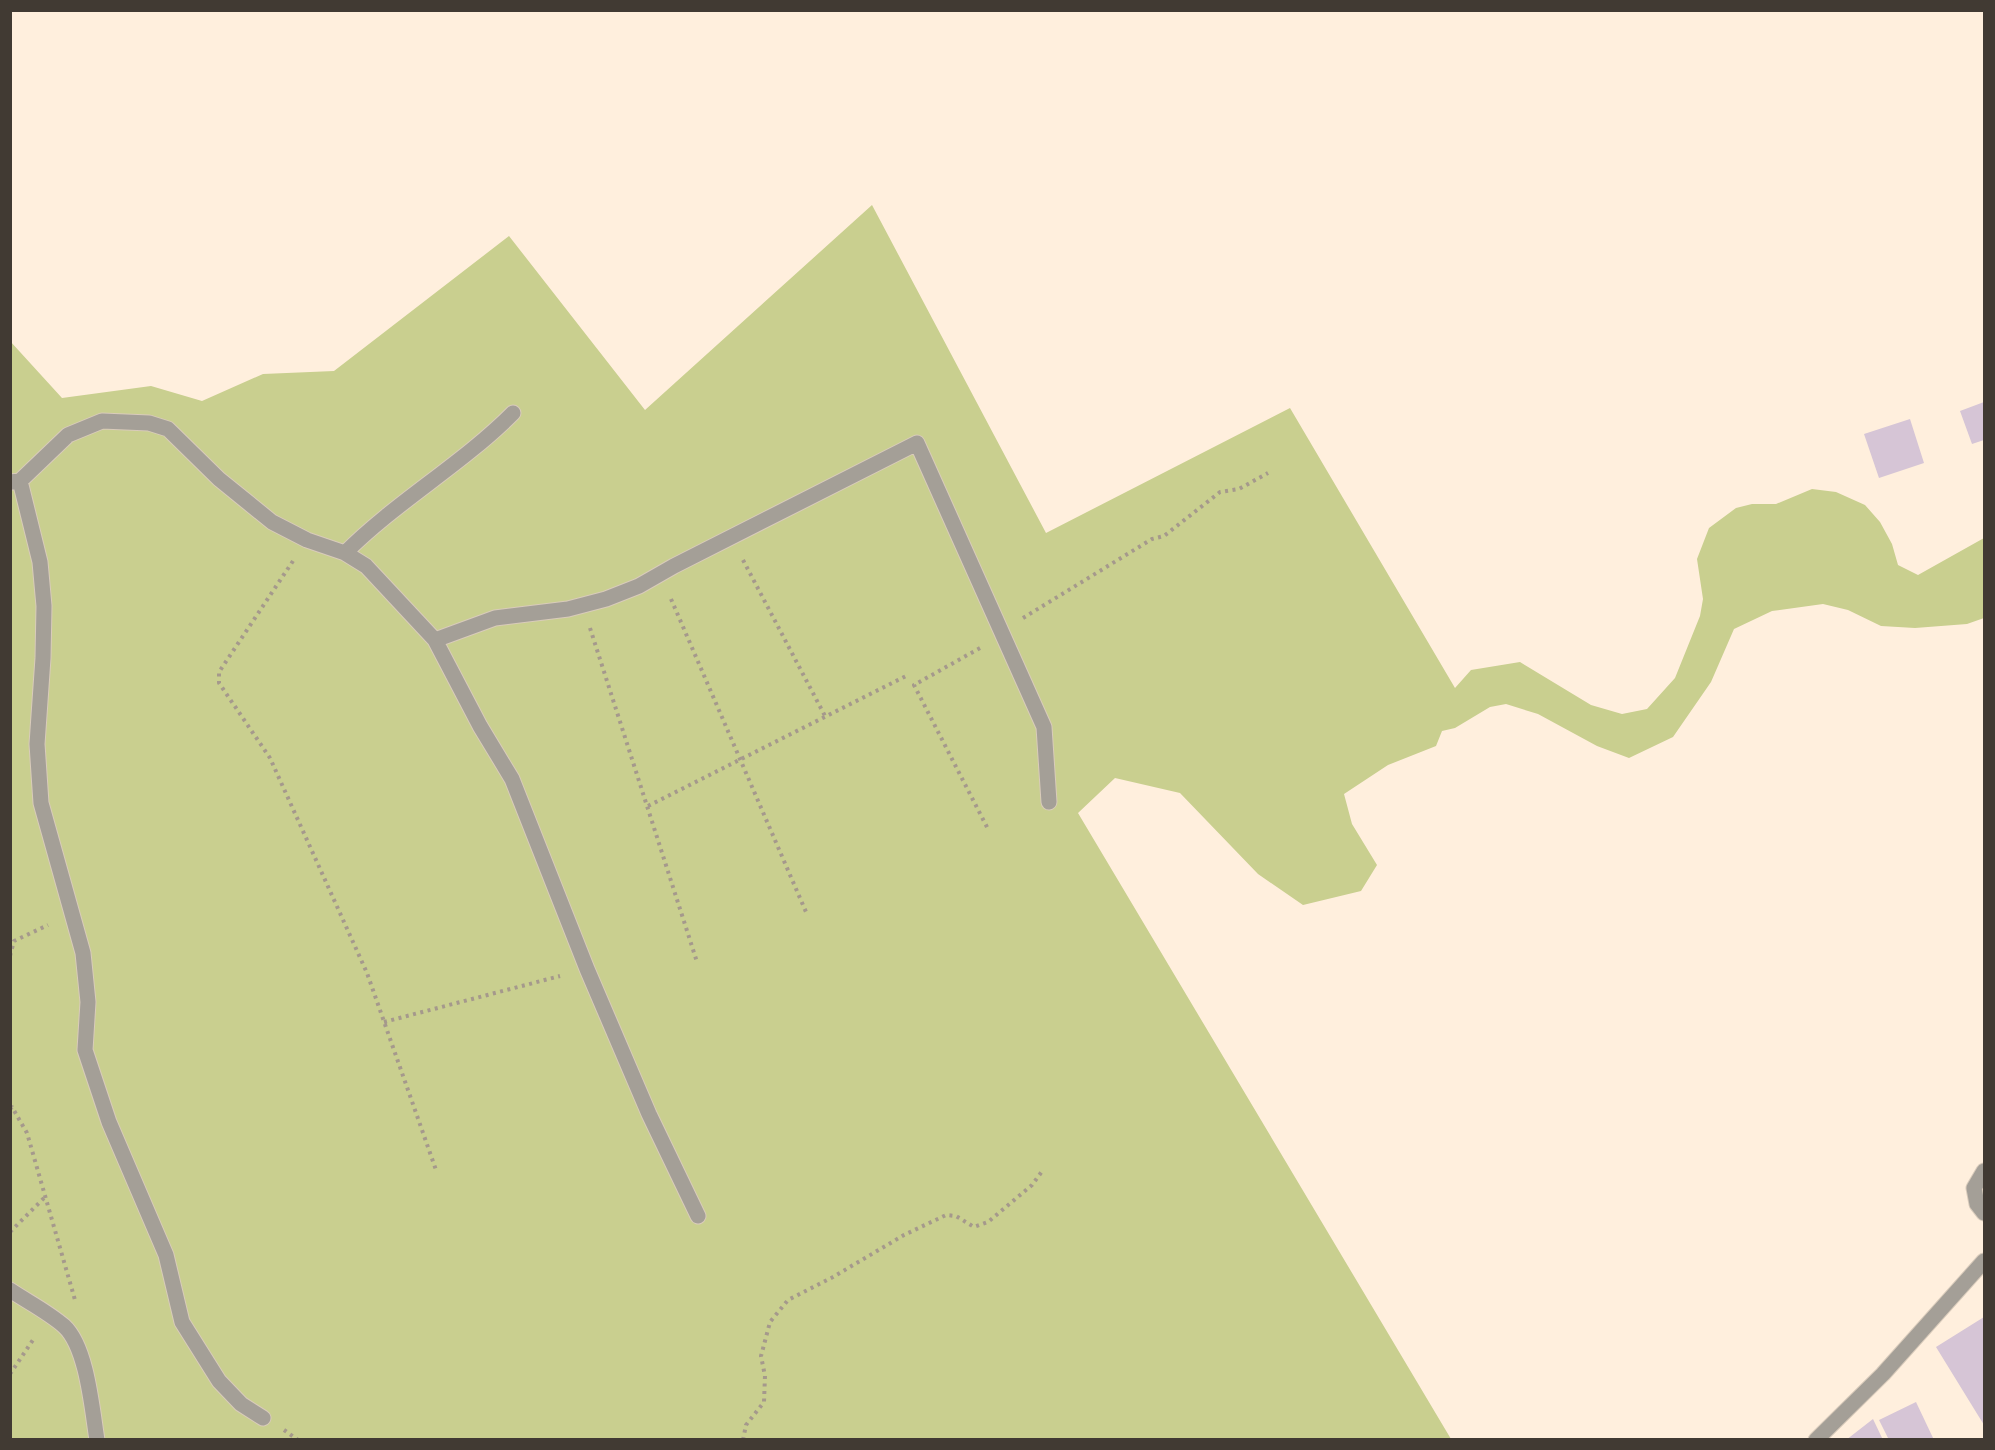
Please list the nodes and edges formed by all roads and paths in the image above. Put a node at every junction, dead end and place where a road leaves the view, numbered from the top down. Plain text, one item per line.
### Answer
1 (513, 413) dead end
2 (1268, 473) dead end
3 (15, 482) edge
4 (731, 537) junction
5 (307, 540) junction
6 (345, 553) junction
7 (660, 574) junction
8 (583, 605) junction
9 (1003, 634) junction
10 (435, 640) junction
11 (908, 675) dead end
12 (825, 717) junction
13 (740, 760) junction
14 (1049, 802) dead end
15 (648, 806) junction
16 (989, 831) dead end
17 (806, 912) dead end
18 (74, 922) junction
19 (10, 956) edge
20 (697, 962) dead end
21 (587, 969) junction
22 (384, 1022) junction
23 (10, 1109) edge
24 (435, 1170) dead end
25 (1043, 1170) dead end
26 (1984, 1171) edge
27 (45, 1197) junction
28 (1984, 1213) edge
29 (698, 1216) dead end
30 (10, 1232) edge
31 (1984, 1261) edge
32 (10, 1290) edge
33 (49, 1316) junction
34 (75, 1340) junction
35 (10, 1374) edge
36 (263, 1418) dead end
37 (97, 1440) edge
38 (743, 1440) edge
39 (1816, 1440) edge

1 - 6 street
2 - 9 path
3 - 5 street
3 - 18 street
4 - 7 street
4 - 9 street
4 - 12 path
5 - 6 street
5 - 22 path
6 - 10 street
7 - 8 street
7 - 13 path
8 - 10 street
8 - 15 path
9 - 14 street
9 - 16 path
10 - 21 street
11 - 12 path
12 - 13 path
13 - 15 path
13 - 17 path
15 - 20 path
18 - 19 path
18 - 36 street
21 - 22 path
21 - 29 street
22 - 24 path
23 - 27 path
25 - 38 path
26 - 28 street
27 - 30 path
27 - 34 path
31 - 39 street
32 - 33 street
33 - 34 street
33 - 35 path
34 - 37 street

